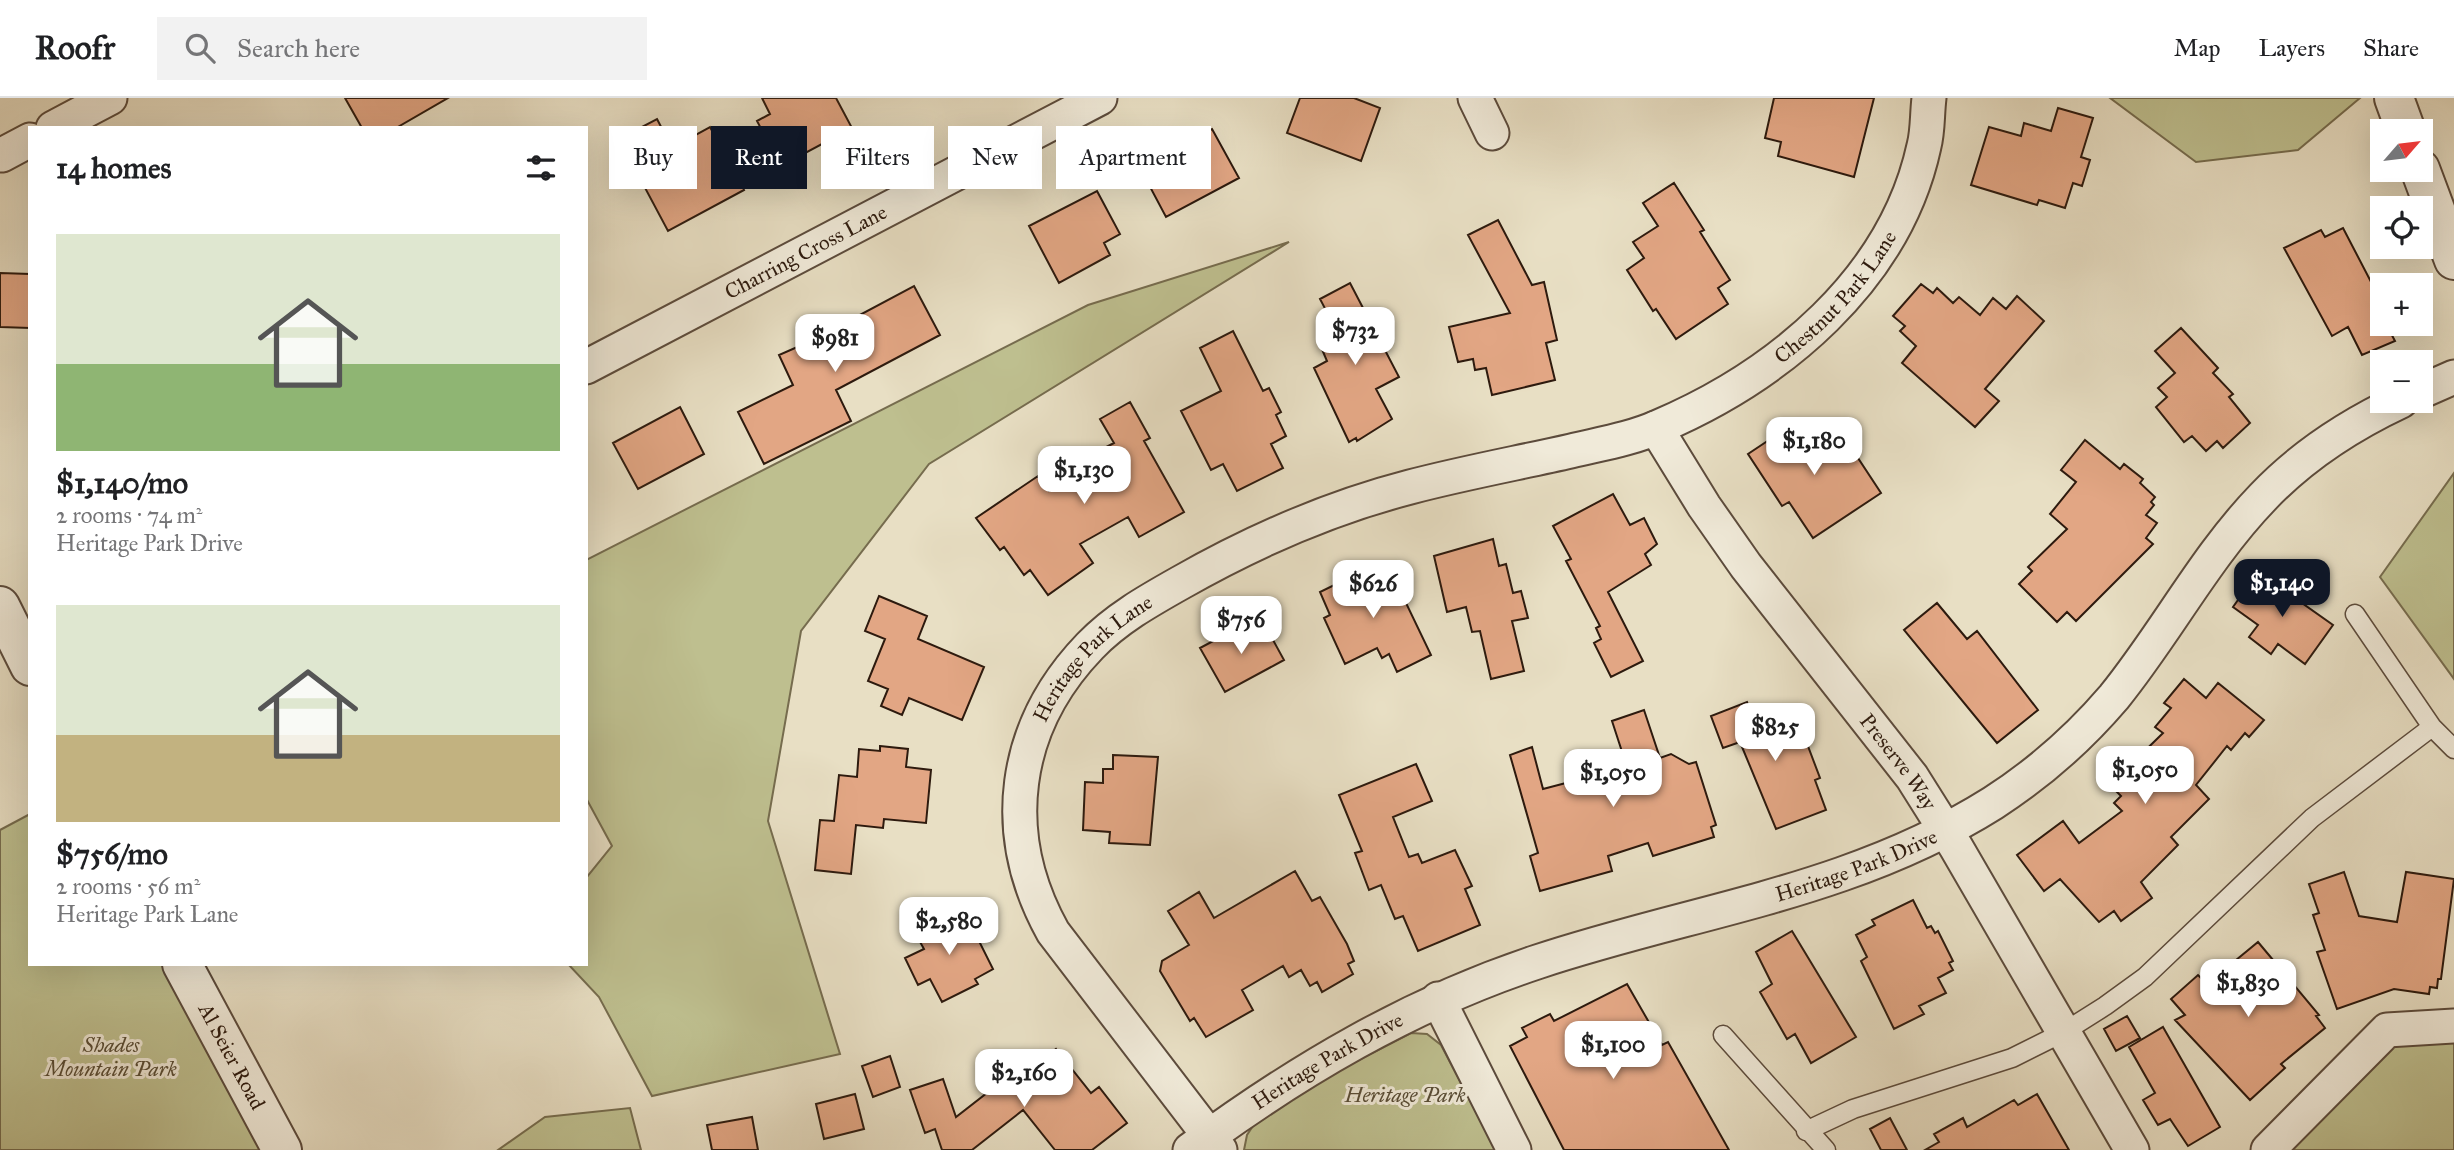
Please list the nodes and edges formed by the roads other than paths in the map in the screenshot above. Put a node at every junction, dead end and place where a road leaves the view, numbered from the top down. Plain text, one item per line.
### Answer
1 (110, 98) edge
2 (1100, 98) edge
3 (1475, 98) edge
4 (1929, 98) edge
5 (2394, 98) edge
6 (2402, 119) edge
7 (57, 126) edge
8 (1492, 133) dead end
9 (2425, 182) edge
10 (2454, 260) edge
11 (588, 366) edge
12 (2454, 377) edge
13 (2433, 386) edge
14 (2382, 413) edge
15 (1656, 428) junction
16 (0, 606) edge
17 (2355, 614) dead end
18 (28, 661) edge
19 (2432, 727) junction
20 (2454, 749) edge
21 (1946, 831) junction
22 (183, 966) edge
23 (1438, 999) junction
24 (2454, 1026) edge
25 (2064, 1032) junction
26 (1723, 1035) dead end
27 (1806, 1131) junction
28 (1207, 1145) edge
29 (282, 1150) edge
30 (1514, 1150) edge
31 (1826, 1150) edge
32 (2132, 1150) edge
33 (2268, 1150) edge

1 - 7 street
2 - 11 street, Charring Cross Lane
3 - 8 street
4 - 15 street, Chestnut Park Lane
5 - 6 street
9 - 10 street
12 - 13 street
14 - 21 street, Heritage Park Drive
15 - 21 street, Preserve Way
15 - 28 street, Heritage Park Lane
16 - 18 street
17 - 19 lane
19 - 20 lane
19 - 25 lane
21 - 23 street, Heritage Park Drive
21 - 25 street, Preserve Way
22 - 29 street, Al Seier Road
23 - 28 street, Heritage Park Drive
23 - 30 street
24 - 33 street
25 - 27 lane
25 - 32 street, Preserve Way
26 - 27 lane
27 - 31 lane

